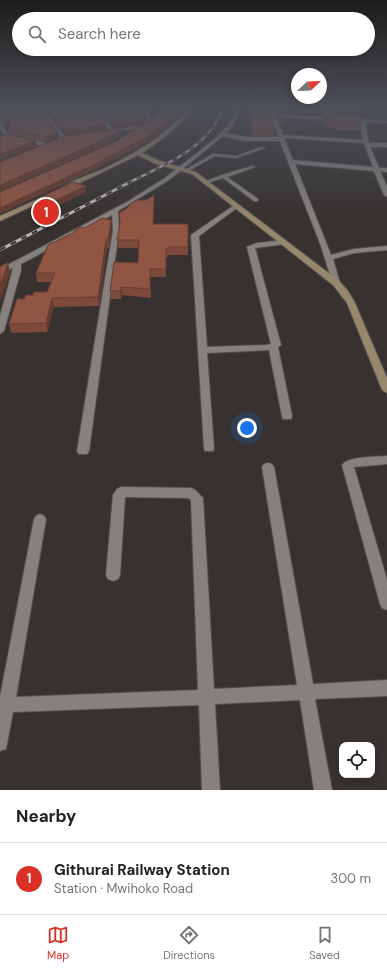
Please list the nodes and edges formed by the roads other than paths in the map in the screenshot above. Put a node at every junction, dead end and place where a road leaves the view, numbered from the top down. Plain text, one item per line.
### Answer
1 (42, 144) edge
2 (49, 144) edge
3 (151, 144) edge
4 (212, 144) edge
5 (284, 144) edge
6 (366, 144) joint
7 (46, 145) junction
8 (387, 146) edge
9 (39, 148) edge
10 (262, 148) dead end
11 (138, 153) junction
12 (292, 162) junction
13 (254, 167) dead end
14 (183, 169) junction
15 (375, 169) junction
16 (387, 170) edge
17 (223, 176) junction
18 (206, 182) junction
19 (60, 191) edge
20 (54, 194) edge
21 (387, 195) edge
22 (256, 200) dead end
23 (236, 206) junction
24 (115, 211) junction
25 (0, 219) edge
26 (283, 242) junction
27 (387, 248) edge
28 (329, 258) junction
29 (17, 263) junction
30 (0, 272) edge
31 (336, 283) junction
32 (0, 331) edge
33 (273, 347) junction
34 (202, 350) junction
35 (387, 390) edge
36 (287, 416) dead end
37 (209, 448) dead end
38 (83, 451) dead end
39 (387, 460) edge
40 (268, 467) dead end
41 (40, 519) dead end
42 (113, 575) dead end
43 (387, 604) edge
44 (387, 688) edge
45 (306, 692) junction
46 (206, 697) junction
47 (4, 705) edge
48 (0, 743) edge
49 (211, 790) edge
50 (323, 790) edge

1 - 7 street
2 - 7 street
3 - 11 street
4 - 14 street
5 - 12 street
6 - 8 street
6 - 15 street
7 - 9 street
10 - 14 lane
11 - 14 street
11 - 19 street
12 - 15 street
12 - 28 street
13 - 17 lane
14 - 18 street
14 - 24 street
15 - 16 street
15 - 21 street
17 - 18 lane
17 - 22 lane
18 - 23 street
20 - 25 street
23 - 26 street
23 - 34 street
24 - 29 street
24 - 38 street
26 - 31 street
26 - 33 street
27 - 28 street
28 - 31 street
29 - 30 street
29 - 32 street
31 - 35 street
33 - 34 street
33 - 36 street
34 - 37 street
39 - 43 street
40 - 45 street
41 - 47 street
42 - 46 street
44 - 45 street
45 - 46 street
45 - 50 street
46 - 47 street
46 - 49 street
47 - 48 street

